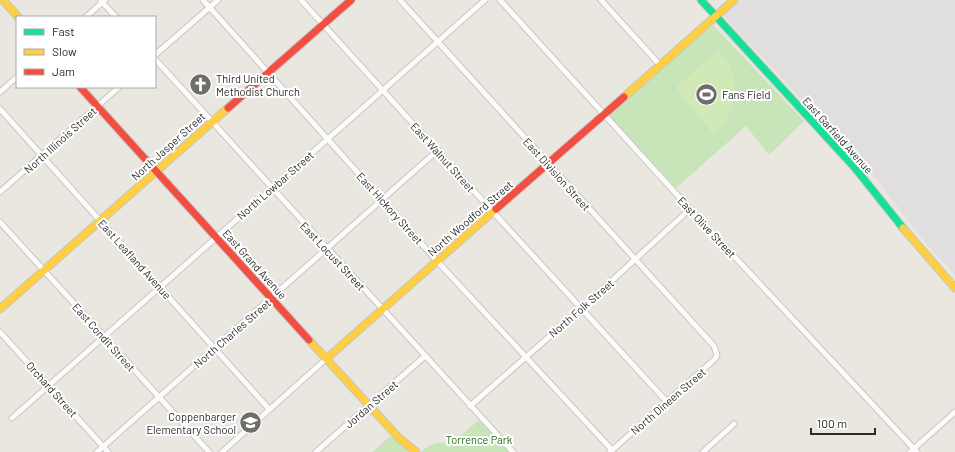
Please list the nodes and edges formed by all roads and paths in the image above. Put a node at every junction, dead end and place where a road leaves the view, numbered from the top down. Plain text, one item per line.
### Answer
1 (3, 0) edge
2 (203, 0) edge
3 (218, 0) edge
4 (301, 0) edge
5 (351, 0) edge
6 (400, 0) edge
7 (484, 0) edge
8 (500, 0) edge
9 (601, 0) edge
10 (701, 0) edge
11 (734, 0) edge
12 (103, 1) edge
13 (210, 8) junction
14 (17, 16) edge
15 (87, 16) edge
16 (115, 16) edge
17 (716, 17) junction
18 (324, 25) junction
19 (437, 42) junction
20 (156, 54) edge
21 (156, 60) edge
22 (660, 65) junction
23 (269, 73) junction
24 (16, 78) edge
25 (81, 88) edge
26 (118, 88) edge
27 (382, 90) junction
28 (0, 92) edge
29 (97, 106) junction
30 (0, 109) edge
31 (603, 115) junction
32 (212, 122) junction
33 (327, 139) junction
34 (438, 150) junction
35 (41, 156) junction
36 (548, 164) junction
37 (157, 171) junction
38 (271, 188) junction
39 (0, 192) edge
40 (383, 200) junction
41 (690, 209) junction
42 (493, 212) junction
43 (101, 221) junction
44 (0, 222) edge
45 (216, 237) junction
46 (327, 249) junction
47 (635, 260) junction
48 (437, 261) junction
49 (44, 271) junction
50 (160, 286) junction
51 (955, 288) edge
52 (271, 298) junction
53 (0, 309) edge
54 (581, 309) junction
55 (383, 310) junction
56 (0, 332) edge
57 (103, 336) junction
58 (714, 346) joint
59 (214, 349) junction
60 (425, 356) junction
61 (525, 357) junction
62 (326, 359) junction
63 (48, 385) junction
64 (159, 397) junction
65 (667, 402) junction
66 (370, 406) junction
67 (470, 406) junction
68 (269, 409) junction
69 (955, 412) edge
70 (12, 418) dead end
71 (734, 424) dead end
72 (103, 447) junction
73 (611, 451) edge
74 (914, 451) edge
75 (97, 452) edge
76 (108, 452) edge
77 (209, 452) edge
78 (222, 452) edge
79 (316, 452) edge
80 (416, 452) edge
81 (513, 452) edge
82 (704, 452) edge

1 - 14 street
2 - 13 street, East Hickory Street
3 - 13 street
4 - 18 street, East Walnut Street
5 - 18 street, North Jasper Street
6 - 19 street, East Division Street
7 - 19 street, North Lowbar Street
8 - 31 street, East Olive Street
9 - 22 street
10 - 17 street, East Garfield Avenue
11 - 17 street, North Woodford Street
12 - 15 street
12 - 16 street
13 - 20 street
13 - 23 street, East Hickory Street
17 - 22 street, North Woodford Street
17 - 51 street, East Garfield Avenue
18 - 23 street, North Jasper Street
18 - 27 street, East Walnut Street
19 - 27 street, North Lowbar Street
19 - 36 street, East Division Street
21 - 32 street, East Locust Street
22 - 31 street, North Woodford Street
23 - 32 street, North Jasper Street
23 - 33 street, East Hickory Street
24 - 28 street
25 - 29 street, East Grand Avenue
26 - 29 street, North Illinois Street
27 - 33 street, North Lowbar Street
27 - 34 street, East Walnut Street
29 - 35 street, North Illinois Street
29 - 37 street, East Grand Avenue
30 - 35 street, East Leafland Avenue
31 - 36 street, North Woodford Street
31 - 41 street, East Olive Street
32 - 37 street, North Jasper Street
32 - 38 street, East Locust Street
33 - 38 street, North Lowbar Street
33 - 40 street, East Hickory Street
34 - 40 street, North Charles Street
34 - 42 street, East Walnut Street
35 - 39 street, North Illinois Street
35 - 43 street, East Leafland Avenue
36 - 42 street, North Woodford Street
36 - 47 street, East Division Street
37 - 43 street, North Jasper Street
37 - 45 street, East Grand Avenue
38 - 45 street, North Lowbar Street
38 - 46 street, East Locust Street
40 - 46 street, North Charles Street
40 - 48 street, East Hickory Street
41 - 47 street, North Folk Street
41 - 74 street, East Olive Street
42 - 48 street, North Woodford Street
42 - 54 street, East Walnut Street
43 - 49 street, North Jasper Street
43 - 50 street, East Leafland Avenue
44 - 49 street, East Condit Street
45 - 50 street, North Lowbar Street
45 - 52 street, East Grand Avenue
46 - 52 street, North Charles Street
46 - 55 street, East Locust Street
47 - 54 street, North Folk Street
47 - 58 street, East Division Street
48 - 55 street, North Woodford Street
48 - 61 street, East Hickory Street
49 - 53 street, North Jasper Street
49 - 57 street, East Condit Street
50 - 57 street, North Lowbar Street
50 - 59 street, East Leafland Avenue
52 - 59 street, North Charles Street
52 - 62 street, East Grand Avenue
54 - 61 street, North Folk Street
54 - 65 street, East Walnut Street
55 - 60 street, East Locust Street
55 - 62 street, North Woodford Street
56 - 63 street, Orchard Street
57 - 63 street, North Lowbar Street
57 - 64 street, East Condit Street
58 - 65 street, North Dineen Street
59 - 64 street, North Charles Street
59 - 68 street, East Leafland Avenue
60 - 66 street, Jordan Street
60 - 67 street, East Locust Street
61 - 67 street, North Folk Street
61 - 73 street, East Hickory Street
62 - 66 street, East Grand Avenue
62 - 68 street, North Woodford Street
63 - 70 street, North Lowbar Street
63 - 72 street, Orchard Street
64 - 72 street, North Charles Street
64 - 77 street, East Condit Street
65 - 73 street, North Dineen Street
66 - 79 street, Jordan Street
66 - 80 street, East Grand Avenue
67 - 81 street, East Locust Street
68 - 78 street, North Woodford Street
69 - 74 street
71 - 82 street
72 - 75 street, North Charles Street
72 - 76 street, Orchard Street

